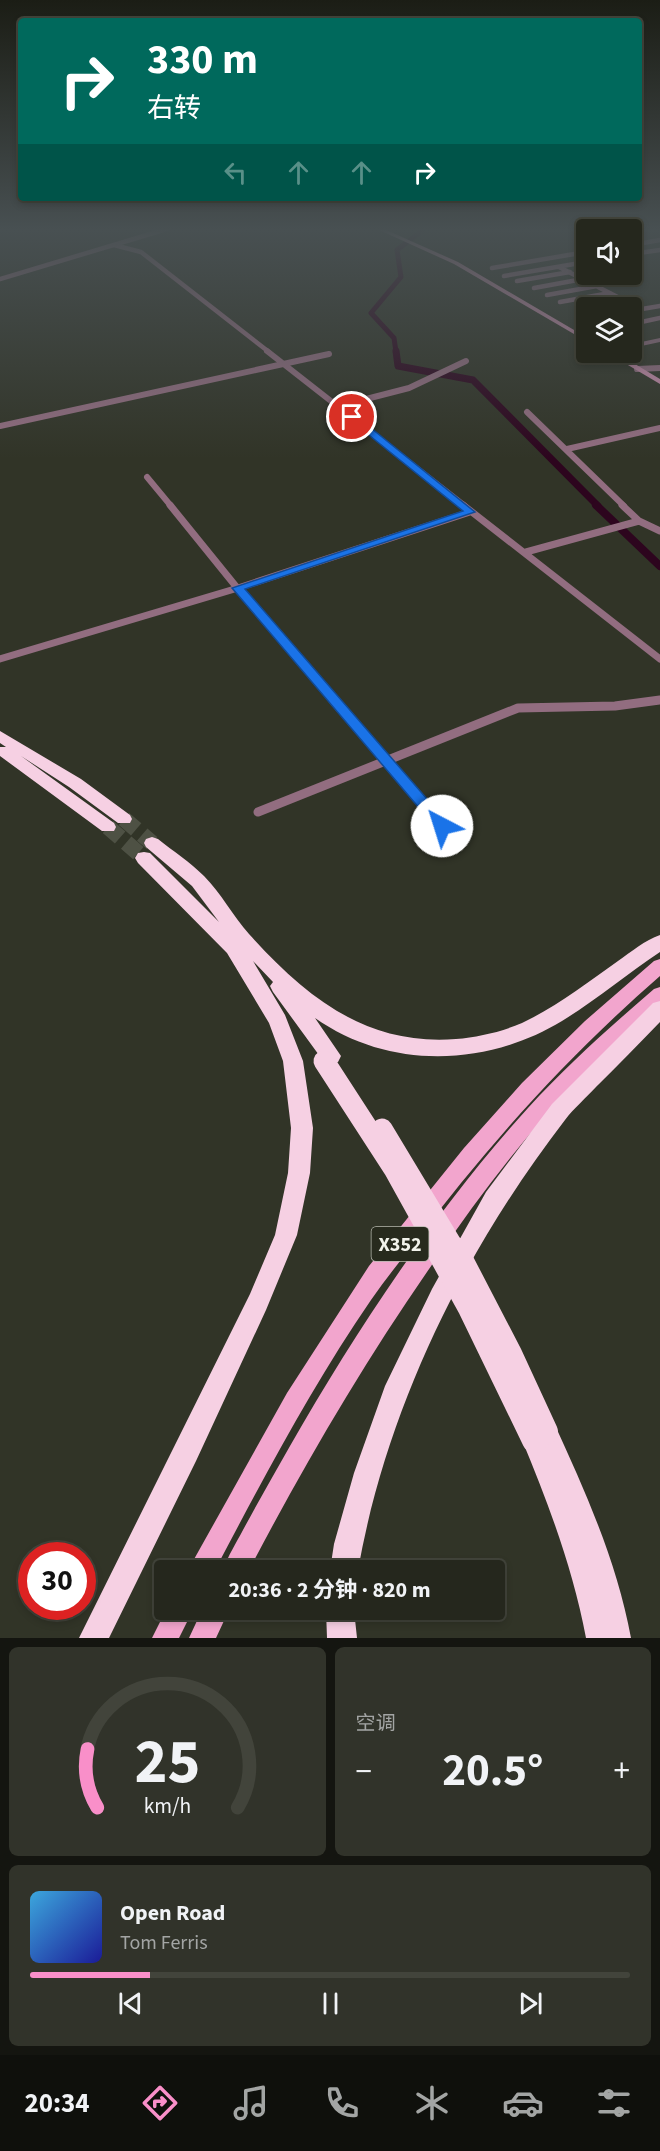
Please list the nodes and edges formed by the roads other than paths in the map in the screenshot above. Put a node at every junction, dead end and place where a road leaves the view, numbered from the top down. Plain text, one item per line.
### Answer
1 (209, 305) edge
2 (529, 305) edge
3 (660, 308) edge
4 (642, 309) edge
5 (660, 318) edge
6 (642, 322) edge
7 (576, 333) edge
8 (660, 339) edge
9 (642, 343) edge
10 (329, 354) dead end
11 (466, 361) dead end
12 (627, 363) edge
13 (284, 364) junction
14 (660, 368) edge
15 (637, 369) junction
16 (660, 382) edge
17 (339, 406) junction
18 (527, 412) dead end
19 (0, 426) edge
20 (660, 428) edge
21 (567, 449) junction
22 (147, 477) dead end
23 (470, 512) junction
24 (635, 522) junction
25 (660, 531) edge
26 (526, 552) junction
27 (238, 588) junction
28 (0, 659) edge
29 (660, 659) edge
30 (660, 700) edge
31 (0, 739) edge
32 (0, 748) edge
33 (0, 754) edge
34 (28, 761) junction
35 (387, 761) junction
36 (258, 812) dead end
37 (124, 819) tunnel mouth
38 (442, 826) dead end
39 (108, 827) tunnel mouth
40 (148, 851) tunnel mouth
41 (660, 942) edge
42 (239, 944) junction
43 (660, 966) edge
44 (660, 994) edge
45 (660, 1010) edge
46 (540, 1436) junction
47 (207, 1560) edge
48 (241, 1560) edge
49 (346, 1560) edge
50 (175, 1620) edge
51 (211, 1620) edge
52 (341, 1620) edge
53 (94, 1638) edge
54 (165, 1638) edge
55 (202, 1638) edge
56 (342, 1638) edge
57 (601, 1638) edge
58 (616, 1638) edge

1 - 13 street
2 - 7 main road
3 - 4 street
5 - 6 street
8 - 9 street
10 - 13 street
11 - 17 street
12 - 15 main road
13 - 17 street
13 - 19 street
14 - 15 street
15 - 16 main road
17 - 23 street
18 - 21 street
20 - 21 street
21 - 24 street
22 - 27 street
23 - 26 street
23 - 27 street
24 - 25 street
24 - 26 street
26 - 29 street
27 - 28 street
27 - 35 street
30 - 35 street
31 - 34 highway
32 - 34 highway
33 - 34 highway
34 - 37 highway
34 - 39 highway
35 - 36 street
35 - 38 street
40 - 42 highway
41 - 42 highway
42 - 46 highway, bridge
42 - 53 highway
43 - 47 main road, X352
44 - 48 main road, X352
45 - 49 highway
46 - 57 highway
46 - 58 highway
50 - 54 main road
51 - 55 main road
52 - 56 highway

